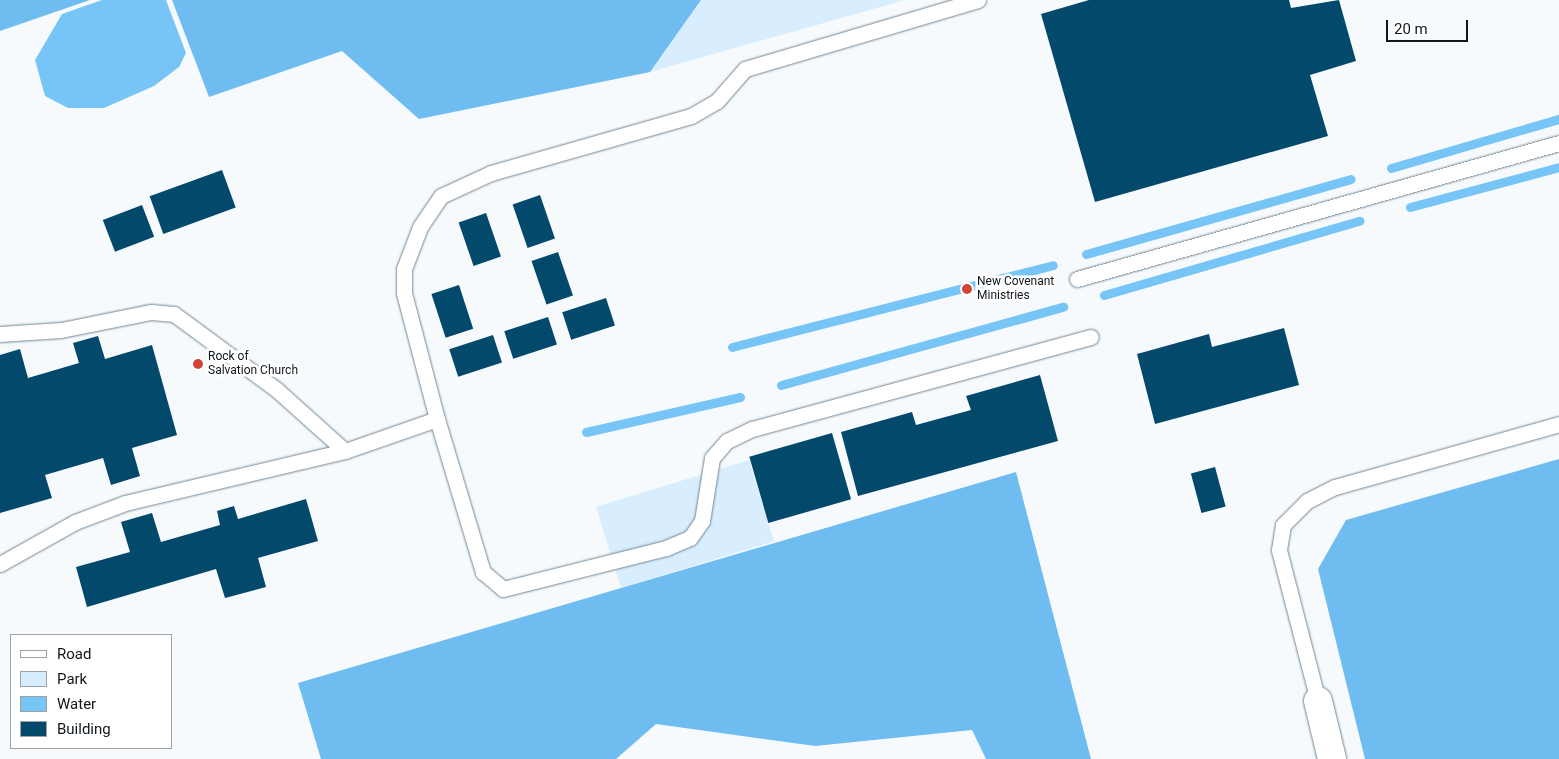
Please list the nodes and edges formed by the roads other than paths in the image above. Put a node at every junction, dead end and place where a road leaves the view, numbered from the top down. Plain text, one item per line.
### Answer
1 (978, 0) edge
2 (1559, 143) edge
3 (1077, 279) dead end
4 (0, 334) edge
5 (1091, 337) dead end
6 (437, 419) junction
7 (1559, 424) edge
8 (345, 451) junction
9 (0, 564) edge
10 (1318, 701) joint
11 (1332, 759) edge

1 - 6 lane
2 - 3 lane
4 - 8 lane
5 - 6 lane
6 - 8 lane
7 - 10 lane
8 - 9 lane
10 - 11 street

